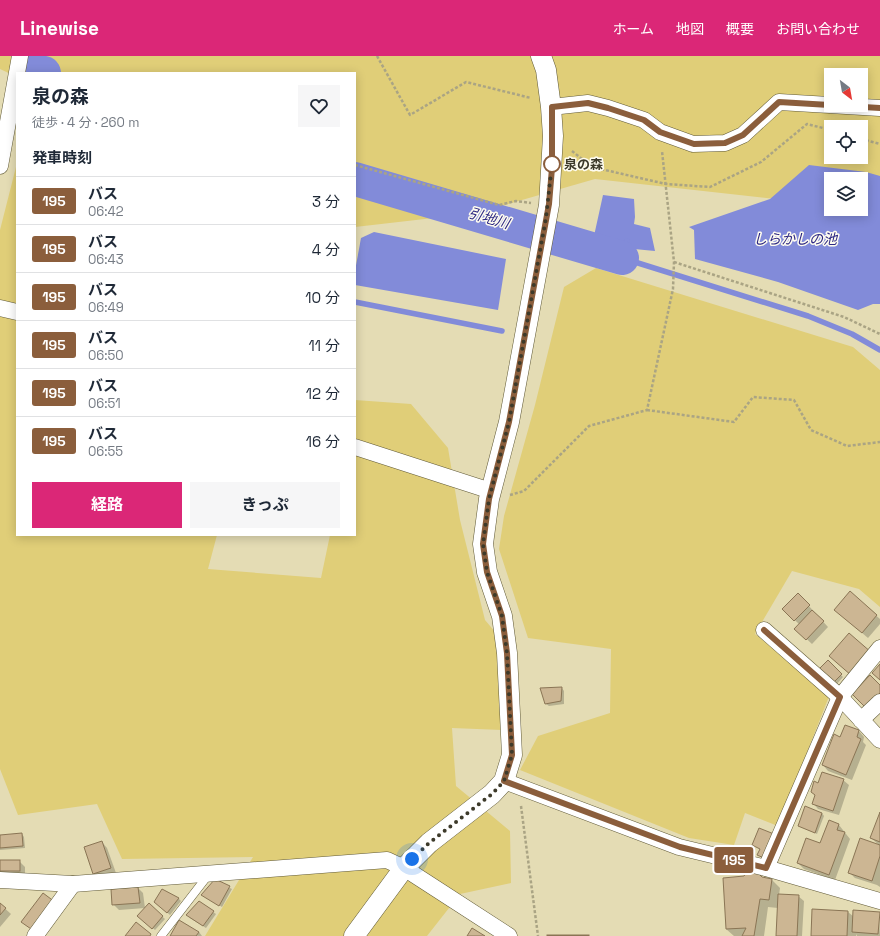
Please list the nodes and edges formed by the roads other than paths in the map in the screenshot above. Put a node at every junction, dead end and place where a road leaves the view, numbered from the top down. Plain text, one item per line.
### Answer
1 (20, 56) edge
2 (542, 56) edge
3 (17, 72) edge
4 (16, 78) edge
5 (552, 107) junction
6 (880, 108) edge
7 (0, 166) edge
8 (0, 308) edge
9 (16, 312) edge
10 (356, 446) edge
11 (490, 495) junction
12 (764, 630) dead end
13 (880, 648) edge
14 (840, 697) junction
15 (880, 702) edge
16 (861, 720) junction
17 (880, 740) edge
18 (511, 784) junction
19 (404, 868) junction
20 (766, 868) junction
21 (210, 873) junction
22 (0, 880) edge
23 (73, 884) junction
24 (880, 901) edge
25 (35, 936) edge
26 (161, 936) edge
27 (354, 936) edge
28 (509, 936) edge

1 - 3 street
2 - 5 street
4 - 7 street
5 - 6 street
5 - 11 street
8 - 9 street
10 - 11 street
11 - 18 street
12 - 14 street
13 - 14 street
14 - 16 street
14 - 20 street
15 - 16 street
16 - 17 street
18 - 19 street
18 - 20 street
19 - 21 street
19 - 27 street
19 - 28 street
20 - 24 street
21 - 23 street
21 - 26 lane
22 - 23 street
23 - 25 street

